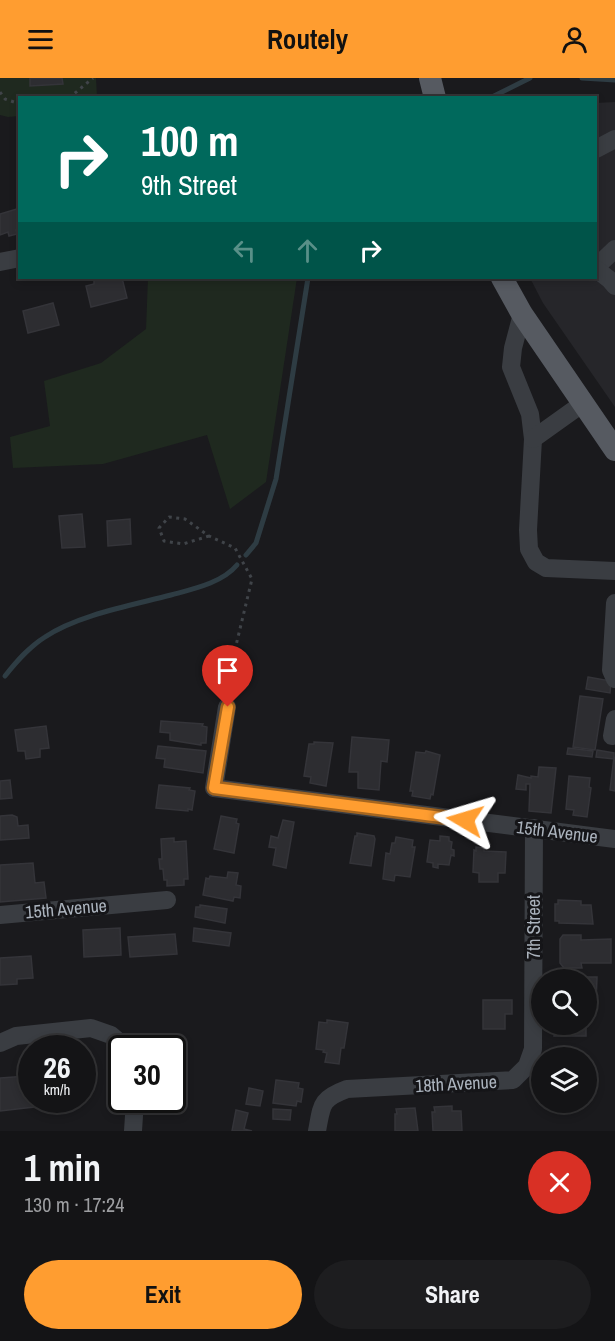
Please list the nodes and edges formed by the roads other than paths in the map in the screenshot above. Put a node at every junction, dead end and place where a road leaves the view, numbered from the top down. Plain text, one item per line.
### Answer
1 (430, 78) edge
2 (434, 96) edge
3 (615, 139) edge
4 (597, 148) edge
5 (615, 249) edge
6 (18, 258) edge
7 (0, 262) edge
8 (597, 267) edge
9 (597, 269) edge
10 (503, 279) edge
11 (615, 286) edge
12 (522, 314) junction
13 (582, 404) junction
14 (533, 439) junction
15 (615, 450) edge
16 (615, 571) edge
17 (615, 603) edge
18 (614, 625) edge
19 (615, 679) edge
20 (228, 707) road end
21 (534, 828) junction
22 (615, 839) edge
23 (168, 900) dead end
24 (0, 915) edge
25 (533, 969) edge
26 (111, 1035) edge
27 (533, 1035) edge
28 (0, 1043) edge
29 (134, 1113) edge
30 (133, 1131) edge
31 (317, 1131) edge

1 - 2 main road
3 - 4 street
5 - 8 street
6 - 7 street
9 - 11 street
10 - 12 main road
12 - 13 main road
12 - 14 street
13 - 14 street
13 - 15 main road
14 - 16 street
17 - 18 street
18 - 19 street
20 - 21 street, 15th Avenue
21 - 22 street, 15th Avenue
21 - 25 street, 7th Street
23 - 24 street, 15th Avenue
26 - 28 street
27 - 31 street, 18th Avenue
29 - 30 street

